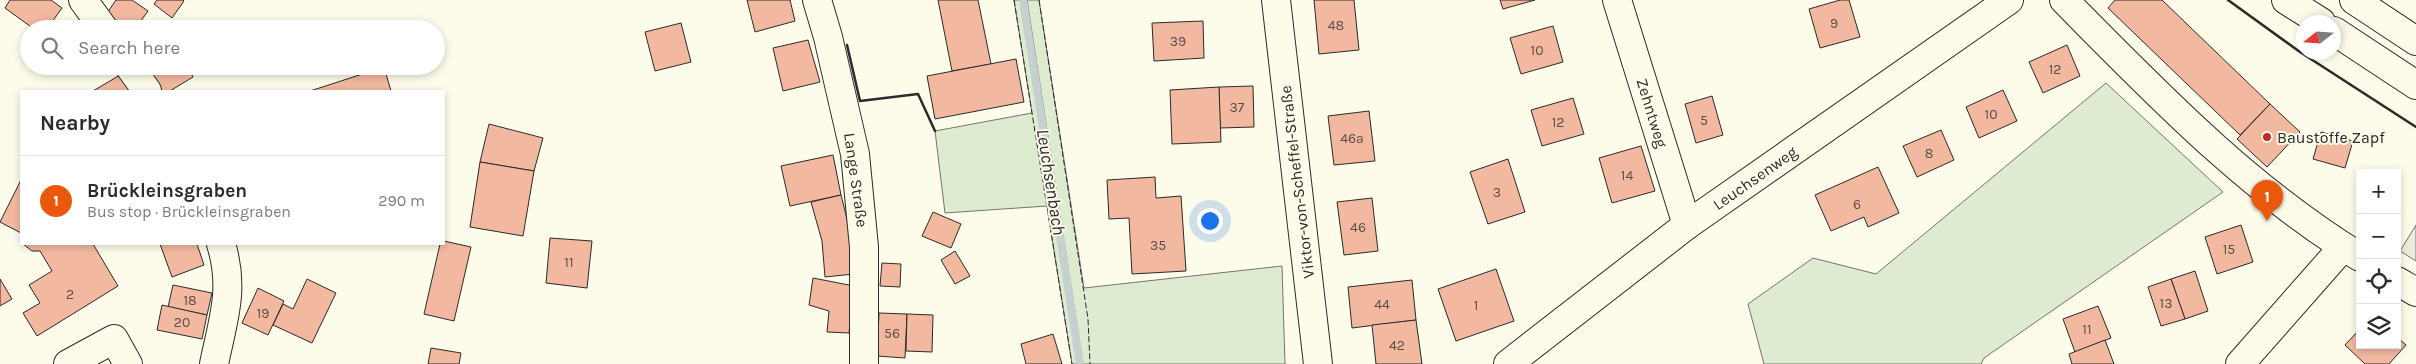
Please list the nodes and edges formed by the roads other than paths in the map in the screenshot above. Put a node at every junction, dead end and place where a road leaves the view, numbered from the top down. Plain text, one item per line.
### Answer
1 (83, 0) edge
2 (817, 0) edge
3 (1276, 0) edge
4 (1617, 0) edge
5 (2009, 0) edge
6 (2064, 0) edge
7 (2286, 0) edge
8 (2354, 0) edge
9 (2310, 15) edge
10 (97, 20) edge
11 (2341, 36) edge
12 (2416, 41) edge
13 (136, 75) edge
14 (2416, 84) edge
15 (145, 90) edge
16 (1687, 225) junction
17 (221, 245) edge
18 (2352, 252) edge
19 (2401, 283) edge
20 (2416, 292) edge
21 (68, 364) edge
22 (128, 364) edge
23 (214, 364) edge
24 (864, 364) edge
25 (1318, 364) edge
26 (1508, 364) edge
27 (2240, 364) edge

1 - 10 main road
2 - 24 main road, Lange Straße
3 - 25 main road, Viktor-von-Scheffel-Straße
4 - 16 main road, Zehntweg
5 - 16 main road, Leuchsenweg
6 - 18 main road
7 - 9 main road
8 - 12 main road
11 - 14 main road
13 - 15 main road
16 - 26 main road, Leuchsenweg
17 - 23 main road
18 - 27 main road
19 - 20 main road
21 - 22 main road

